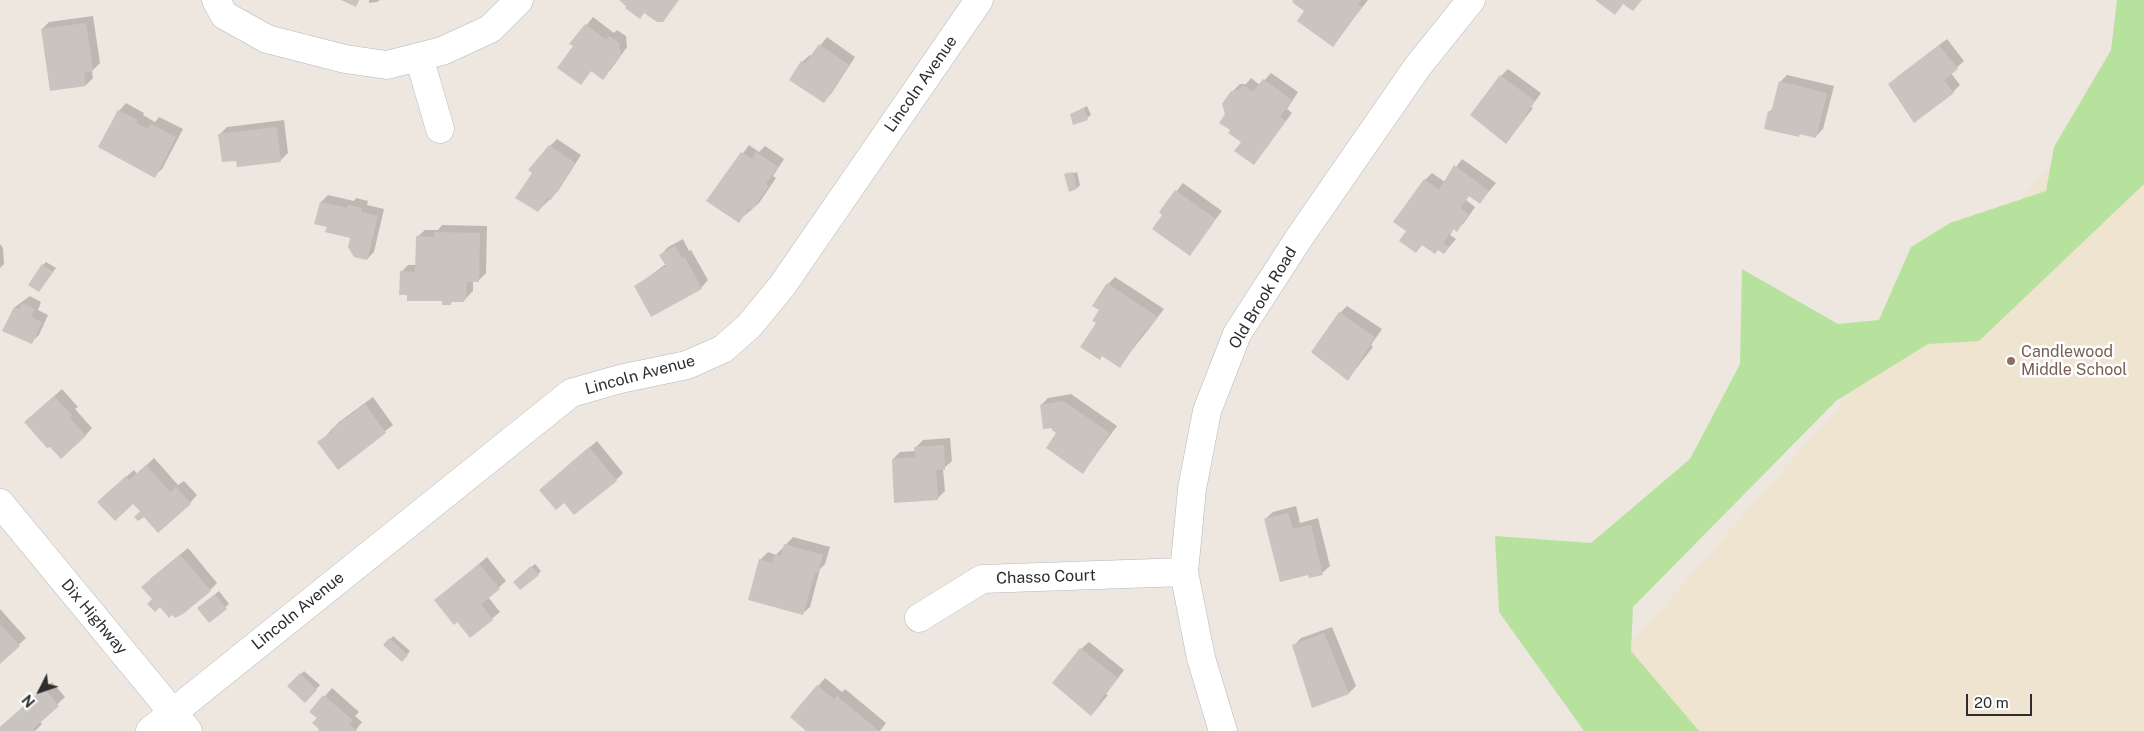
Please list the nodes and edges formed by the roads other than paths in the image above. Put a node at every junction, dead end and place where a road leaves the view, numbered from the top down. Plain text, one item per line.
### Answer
1 (519, 0) edge
2 (979, 0) edge
3 (1471, 0) edge
4 (220, 7) edge
5 (419, 57) junction
6 (440, 129) dead end
7 (0, 503) edge
8 (1184, 572) junction
9 (919, 618) dead end
10 (180, 721) edge
11 (150, 731) edge
12 (1223, 731) edge

1 - 5 street
2 - 10 street, Lincoln Avenue
3 - 8 street, Old Brook Road
4 - 5 street
5 - 6 street
7 - 10 street, Dix Highway
8 - 9 street, Chasso Court
8 - 12 street, Old Brook Road
10 - 11 street, Lincoln Avenue

